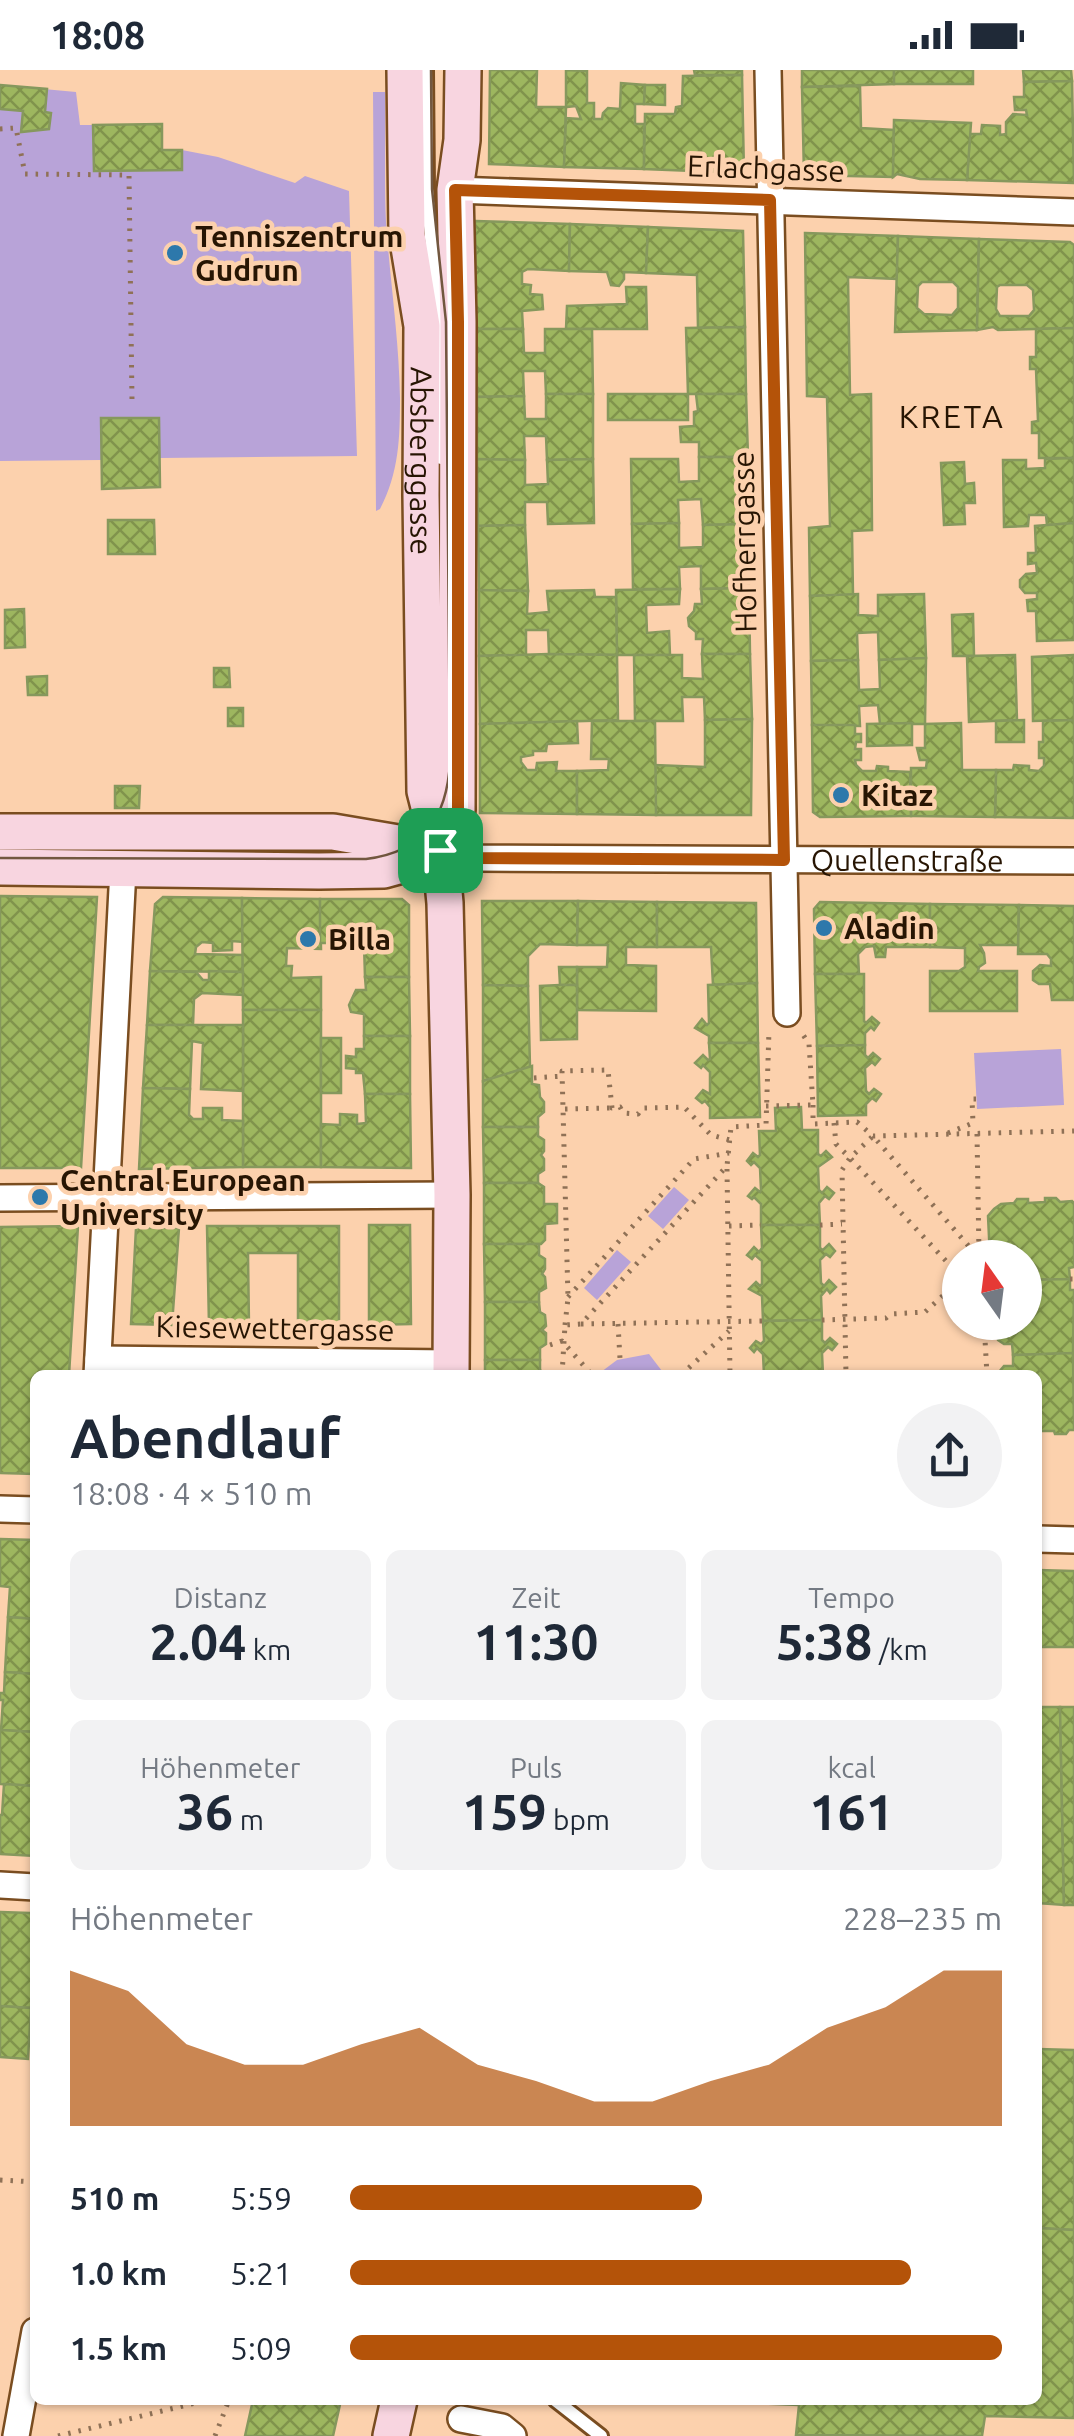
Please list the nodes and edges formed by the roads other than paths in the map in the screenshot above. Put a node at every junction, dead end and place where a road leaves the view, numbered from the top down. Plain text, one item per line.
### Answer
1 (405, 70) edge
2 (426, 70) edge
3 (463, 70) edge
4 (768, 70) edge
5 (455, 190) junction
6 (770, 200) junction
7 (1074, 212) edge
8 (441, 472) dead end
9 (443, 728) dead end
10 (0, 832) edge
11 (440, 850) junction
12 (784, 860) junction
13 (1074, 862) edge
14 (0, 867) edge
15 (123, 869) junction
16 (787, 1013) road end
17 (452, 1195) junction
18 (105, 1197) junction
19 (0, 1198) edge
20 (98, 1367) edge
21 (451, 1369) edge
22 (0, 1509) edge
23 (30, 1510) edge
24 (1042, 1539) edge
25 (1074, 1540) edge
26 (0, 1885) edge
27 (30, 1887) edge
28 (30, 2359) edge
29 (398, 2405) edge
30 (561, 2405) edge
31 (461, 2418) edge
32 (16, 2436) edge
33 (391, 2436) edge
34 (514, 2436) edge
35 (601, 2436) edge

1 - 11 street, Absberggasse
2 - 8 lane, Absberggasse
3 - 5 street, Absberggasse
4 - 6 street, Hofherrgasse
5 - 6 street, Erlachgasse
5 - 11 street, Absberggasse
6 - 7 street, Erlachgasse
6 - 12 street, Hofherrgasse
9 - 11 lane, Absberggasse
10 - 11 street, Quellenstraße
11 - 12 street, Quellenstraße
11 - 15 street, Quellenstraße
11 - 17 street, Absberggasse
12 - 13 street, Quellenstraße
12 - 16 street, Hofherrgasse
14 - 15 street, Quellenstraße
15 - 18 street
17 - 18 street
17 - 21 street, Absberggasse
18 - 19 street
18 - 20 street
20 - 21 street, Kiesewettergasse
22 - 23 street
24 - 25 street
26 - 27 street
28 - 32 street
29 - 33 street
30 - 35 lane
31 - 34 street

